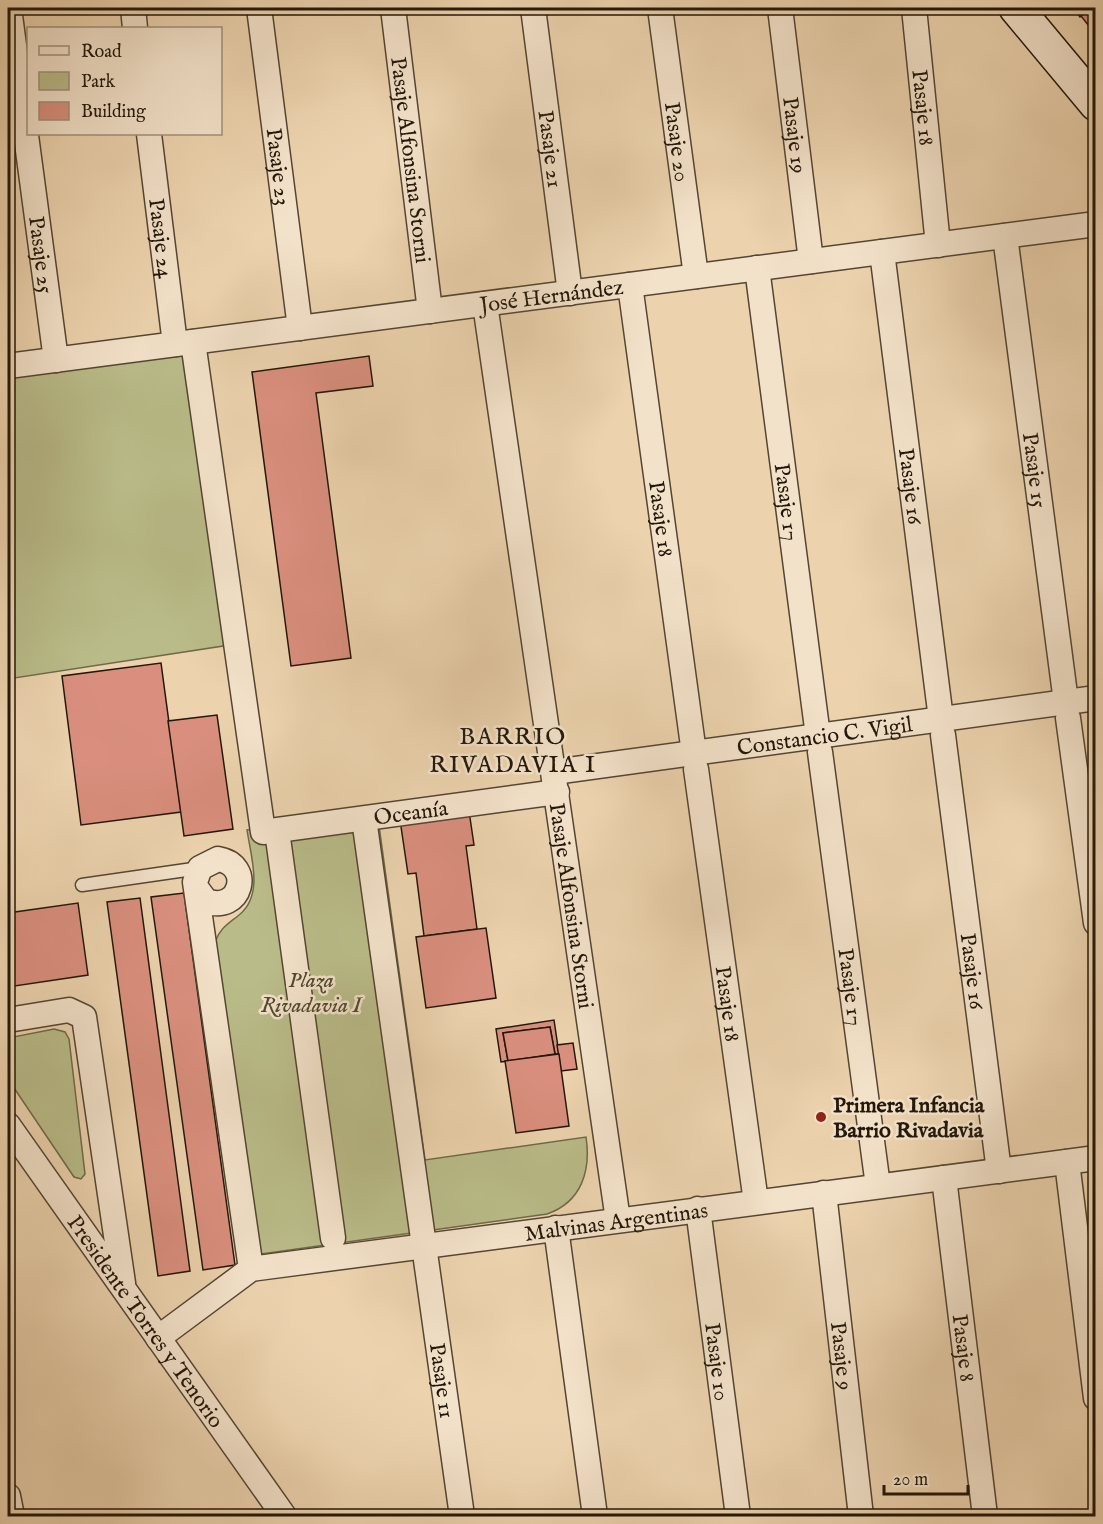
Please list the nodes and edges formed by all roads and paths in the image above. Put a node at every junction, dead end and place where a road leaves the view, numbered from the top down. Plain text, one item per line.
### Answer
1 (9, 8) edge
2 (133, 8) edge
3 (259, 8) edge
4 (393, 8) edge
5 (533, 8) edge
6 (660, 8) edge
7 (780, 8) edge
8 (914, 8) edge
9 (1016, 8) edge
10 (135, 27) edge
11 (1095, 104) edge
12 (149, 135) edge
13 (1095, 224) edge
14 (1005, 236) junction
15 (938, 245) junction
16 (882, 252) junction
17 (811, 261) junction
18 (756, 268) junction
19 (696, 276) junction
20 (630, 285) junction
21 (570, 293) junction
22 (485, 304) junction
23 (430, 311) junction
24 (300, 328) junction
25 (184, 343) junction
26 (56, 360) junction
27 (8, 366) edge
28 (1095, 698) edge
29 (1067, 710) junction
30 (942, 727) junction
31 (819, 744) junction
32 (695, 761) junction
33 (555, 782) junction
34 (364, 819) junction
35 (270, 832) junction
36 (198, 879) junction
37 (82, 885) dead end
38 (228, 901) junction
39 (1095, 923) edge
40 (203, 935) junction
41 (8, 1020) edge
42 (8, 1125) edge
43 (1095, 1158) edge
44 (1067, 1162) junction
45 (999, 1171) junction
46 (944, 1178) junction
47 (878, 1186) junction
48 (824, 1193) junction
49 (756, 1202) junction
50 (698, 1209) junction
51 (618, 1220) junction
52 (556, 1228) junction
53 (333, 1238) dead end
54 (424, 1246) junction
55 (251, 1269) junction
56 (124, 1289) junction
57 (158, 1338) junction
58 (1095, 1398) edge
59 (8, 1496) edge
60 (12, 1516) edge
61 (284, 1516) edge
62 (462, 1516) edge
63 (595, 1516) edge
64 (738, 1516) edge
65 (861, 1516) edge
66 (986, 1516) edge

1 - 26 street, Pasaje 25
2 - 10 street
3 - 24 street, Pasaje 23
4 - 23 street, Pasaje Alfonsina Storni
5 - 21 street, Pasaje 21
6 - 19 street, Pasaje 20
7 - 17 street, Pasaje 19
8 - 15 street, Pasaje 18
9 - 11 street
12 - 25 street, Pasaje 24
13 - 14 street, José Hernández
14 - 15 street, José Hernández
14 - 29 street, Pasaje 15
15 - 16 street, José Hernández
16 - 17 street, José Hernández
16 - 30 street, Pasaje 16
17 - 18 street, José Hernández
18 - 19 street, José Hernández
18 - 31 street, Pasaje 17
19 - 20 street, José Hernández
20 - 21 street, José Hernández
20 - 32 street, Pasaje 18
21 - 22 street, José Hernández
22 - 23 street, José Hernández
22 - 33 street, Pasaje Alfonsina Storni
23 - 24 street, José Hernández
24 - 25 street, José Hernández
25 - 26 street, José Hernández
25 - 35 street, Pasaje 24
26 - 27 street, José Hernández
28 - 29 street, Constancio C. Vigil
29 - 30 street, Constancio C. Vigil
29 - 39 street, Pasaje 15
30 - 31 street, Constancio C. Vigil
30 - 45 street, Pasaje 16
31 - 32 street, Constancio C. Vigil
31 - 47 street, Pasaje 17
32 - 33 street, Constancio C. Vigil
32 - 49 street, Pasaje 18
33 - 34 street, Oceanía
33 - 51 street, Pasaje Alfonsina Storni
34 - 35 street, Oceanía
34 - 54 street, Pasaje 11
35 - 53 street, Pasaje 24
36 - 37 lane
36 - 38 street
36 - 38 street
36 - 40 street
38 - 40 street
40 - 55 street
41 - 56 street
42 - 56 street, Presidente Torres y Tenorio
43 - 44 street, Malvinas Argentinas
44 - 45 street, Malvinas Argentinas
44 - 58 street
45 - 46 street, Malvinas Argentinas
46 - 47 street, Malvinas Argentinas
46 - 66 street, Pasaje 8
47 - 48 street, Malvinas Argentinas
48 - 49 street, Malvinas Argentinas
48 - 65 street, Pasaje 9
49 - 50 street, Malvinas Argentinas
50 - 51 street, Malvinas Argentinas
50 - 64 street, Pasaje 10
51 - 52 street, Malvinas Argentinas
52 - 54 street, Malvinas Argentinas
52 - 63 street
54 - 55 street, Malvinas Argentinas
54 - 62 street, Pasaje 11
55 - 57 street, Malvinas Argentinas
56 - 57 street, Presidente Torres y Tenorio
57 - 61 street, Presidente Torres y Tenorio
59 - 60 street

